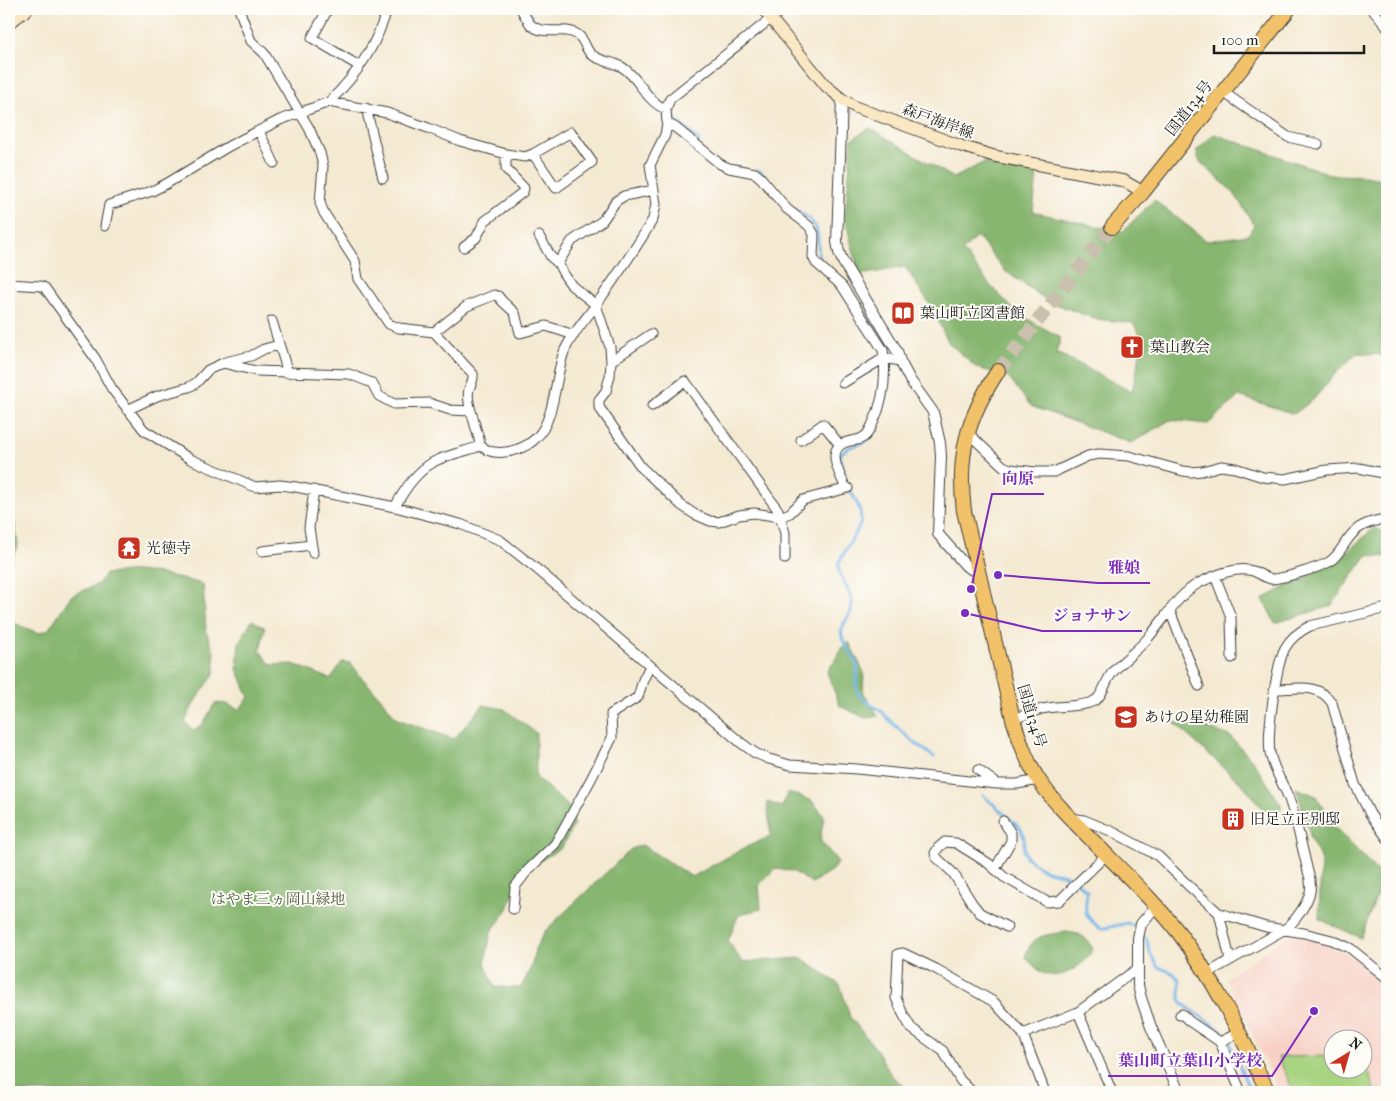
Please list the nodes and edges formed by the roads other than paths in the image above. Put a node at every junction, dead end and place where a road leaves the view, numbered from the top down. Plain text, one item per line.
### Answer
1 (28, 9) edge
2 (239, 9) edge
3 (328, 9) edge
4 (387, 9) edge
5 (521, 9) edge
6 (763, 9) edge
7 (783, 9) edge
8 (1289, 9) edge
9 (1372, 9) edge
10 (770, 19) junction
11 (9, 23) edge
12 (1387, 27) edge
13 (360, 66) junction
14 (1223, 92) junction
15 (842, 99) junction
16 (328, 102) junction
17 (366, 108) junction
18 (666, 108) junction
19 (300, 113) junction
20 (667, 123) junction
21 (259, 131) junction
22 (1318, 144) dead end
23 (506, 154) junction
24 (533, 154) junction
25 (274, 163) dead end
26 (383, 178) dead end
27 (654, 190) junction
28 (1143, 192) junction
29 (105, 226) dead end
30 (1112, 227) tunnel mouth
31 (539, 236) dead end
32 (464, 247) dead end
33 (558, 263) junction
34 (9, 284) edge
35 (596, 305) junction
36 (272, 322) dead end
37 (434, 332) junction
38 (574, 334) junction
39 (651, 334) dead end
40 (279, 345) junction
41 (886, 359) junction
42 (611, 361) junction
43 (899, 361) junction
44 (223, 363) junction
45 (998, 371) tunnel mouth
46 (288, 373) junction
47 (843, 382) dead end
48 (652, 406) dead end
49 (127, 410) junction
50 (471, 410) junction
51 (968, 434) junction
52 (801, 440) dead end
53 (840, 445) junction
54 (480, 446) junction
55 (1387, 474) edge
56 (314, 490) junction
57 (395, 507) junction
58 (780, 517) junction
59 (1387, 519) edge
60 (262, 551) dead end
61 (785, 559) dead end
62 (978, 573) junction
63 (1215, 576) junction
64 (1387, 608) edge
65 (1170, 611) junction
66 (1232, 658) dead end
67 (650, 666) junction
68 (1199, 686) dead end
69 (1275, 689) junction
70 (1013, 719) junction
71 (978, 770) dead end
72 (1039, 780) junction
73 (997, 784) junction
74 (1071, 818) junction
75 (1003, 821) dead end
76 (1387, 838) edge
77 (1106, 855) junction
78 (995, 869) junction
79 (1156, 906) junction
80 (513, 909) dead end
81 (1219, 913) junction
82 (1007, 927) dead end
83 (1285, 929) junction
84 (1230, 959) junction
85 (1137, 969) junction
86 (1208, 973) junction
87 (1387, 978) edge
88 (1078, 1012) junction
89 (1180, 1015) dead end
90 (1023, 1034) junction
91 (1236, 1034) junction
92 (1221, 1041) junction
93 (972, 1092) edge
94 (1046, 1092) edge
95 (1112, 1092) edge
96 (1179, 1092) edge
97 (1241, 1092) edge
98 (1268, 1092) edge

1 - 11 main road
2 - 19 street
3 - 13 street
4 - 13 street
5 - 18 street
6 - 10 main road, 森戸海岸線
7 - 10 street
8 - 14 highway, 国道134号
9 - 12 street
10 - 15 main road, 森戸海岸線
10 - 18 street
13 - 16 street
14 - 22 street
14 - 28 highway, 国道134号
15 - 28 main road, 森戸海岸線
15 - 43 street
16 - 17 street
16 - 19 street
17 - 23 street
17 - 26 street
18 - 20 street
19 - 21 street
19 - 37 street
20 - 27 street
20 - 41 street
21 - 25 street
21 - 29 street
23 - 24 street
23 - 32 street
24 - 24 street
27 - 33 street
27 - 35 street
28 - 30 highway, 国道134号
31 - 33 street
33 - 35 street
34 - 49 street
35 - 38 street
35 - 42 street
36 - 40 street
37 - 38 street
37 - 50 street
38 - 54 street
39 - 42 street
40 - 44 street
40 - 46 street
41 - 43 street
41 - 47 street
41 - 53 street
42 - 58 street
43 - 62 street
44 - 46 street
44 - 49 street
45 - 51 highway, 国道134号
46 - 50 street
48 - 58 street
49 - 56 street
50 - 54 street
51 - 55 street
51 - 62 highway, 国道134号
52 - 53 street
53 - 58 street
54 - 57 street
56 - 57 street
56 - 60 street
57 - 67 street
58 - 61 street
59 - 63 street
62 - 70 highway, 国道134号
63 - 65 street
63 - 66 street
64 - 69 street
65 - 68 street
65 - 70 street
67 - 73 street
67 - 80 street
69 - 76 street
69 - 83 street
70 - 72 highway, 国道134号
71 - 73 street
72 - 73 street
72 - 74 highway, 国道134号
74 - 77 highway, 国道134号
74 - 81 street
75 - 78 street
77 - 78 street
77 - 79 highway, 国道134号
78 - 82 street
79 - 85 street
79 - 86 highway, 国道134号
81 - 83 street
81 - 84 street
83 - 84 street
83 - 87 street
84 - 86 street
85 - 88 street
85 - 96 street
86 - 91 highway, 国道134号
88 - 90 street
88 - 95 street
89 - 92 street
90 - 93 street
90 - 94 street
91 - 92 street
91 - 98 highway, 国道134号
92 - 97 street

